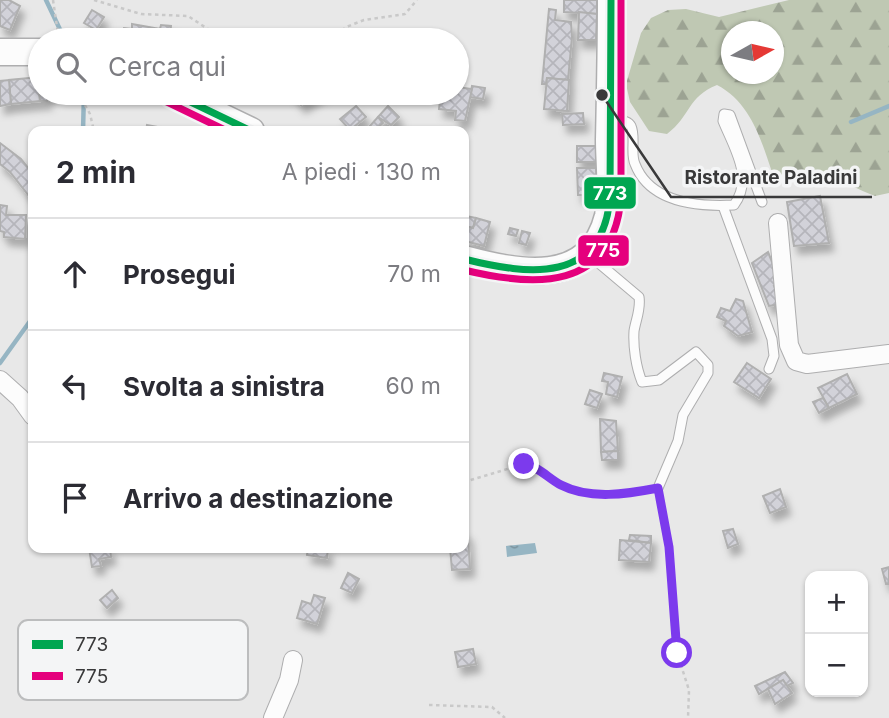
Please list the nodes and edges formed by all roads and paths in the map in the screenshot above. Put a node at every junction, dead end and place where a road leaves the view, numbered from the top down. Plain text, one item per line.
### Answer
1 (53, 0) edge
2 (94, 0) edge
3 (417, 0) edge
4 (611, 0) edge
5 (57, 28) edge
6 (206, 28) edge
7 (345, 28) edge
8 (0, 52) edge
9 (28, 52) edge
10 (85, 105) edge
11 (197, 105) edge
12 (610, 118) junction
13 (93, 126) edge
14 (241, 126) edge
15 (762, 202) dead end
16 (723, 206) junction
17 (778, 223) dead end
18 (587, 253) junction
19 (469, 260) edge
20 (889, 354) edge
21 (769, 369) dead end
22 (0, 380) edge
23 (28, 409) edge
24 (469, 480) edge
25 (658, 488) junction
26 (293, 660) dead end
27 (429, 705) dead end
28 (273, 718) edge
29 (505, 718) edge
30 (688, 718) edge

1 - 5 path
2 - 6 path
3 - 7 path
4 - 12 main road
8 - 9 main road
10 - 13 path
11 - 14 main road
12 - 16 lane
12 - 18 main road
15 - 16 lane
16 - 21 lane
17 - 20 street
18 - 19 main road
18 - 25 lane
22 - 23 street
24 - 25 path
25 - 30 path
26 - 28 street
27 - 29 path

